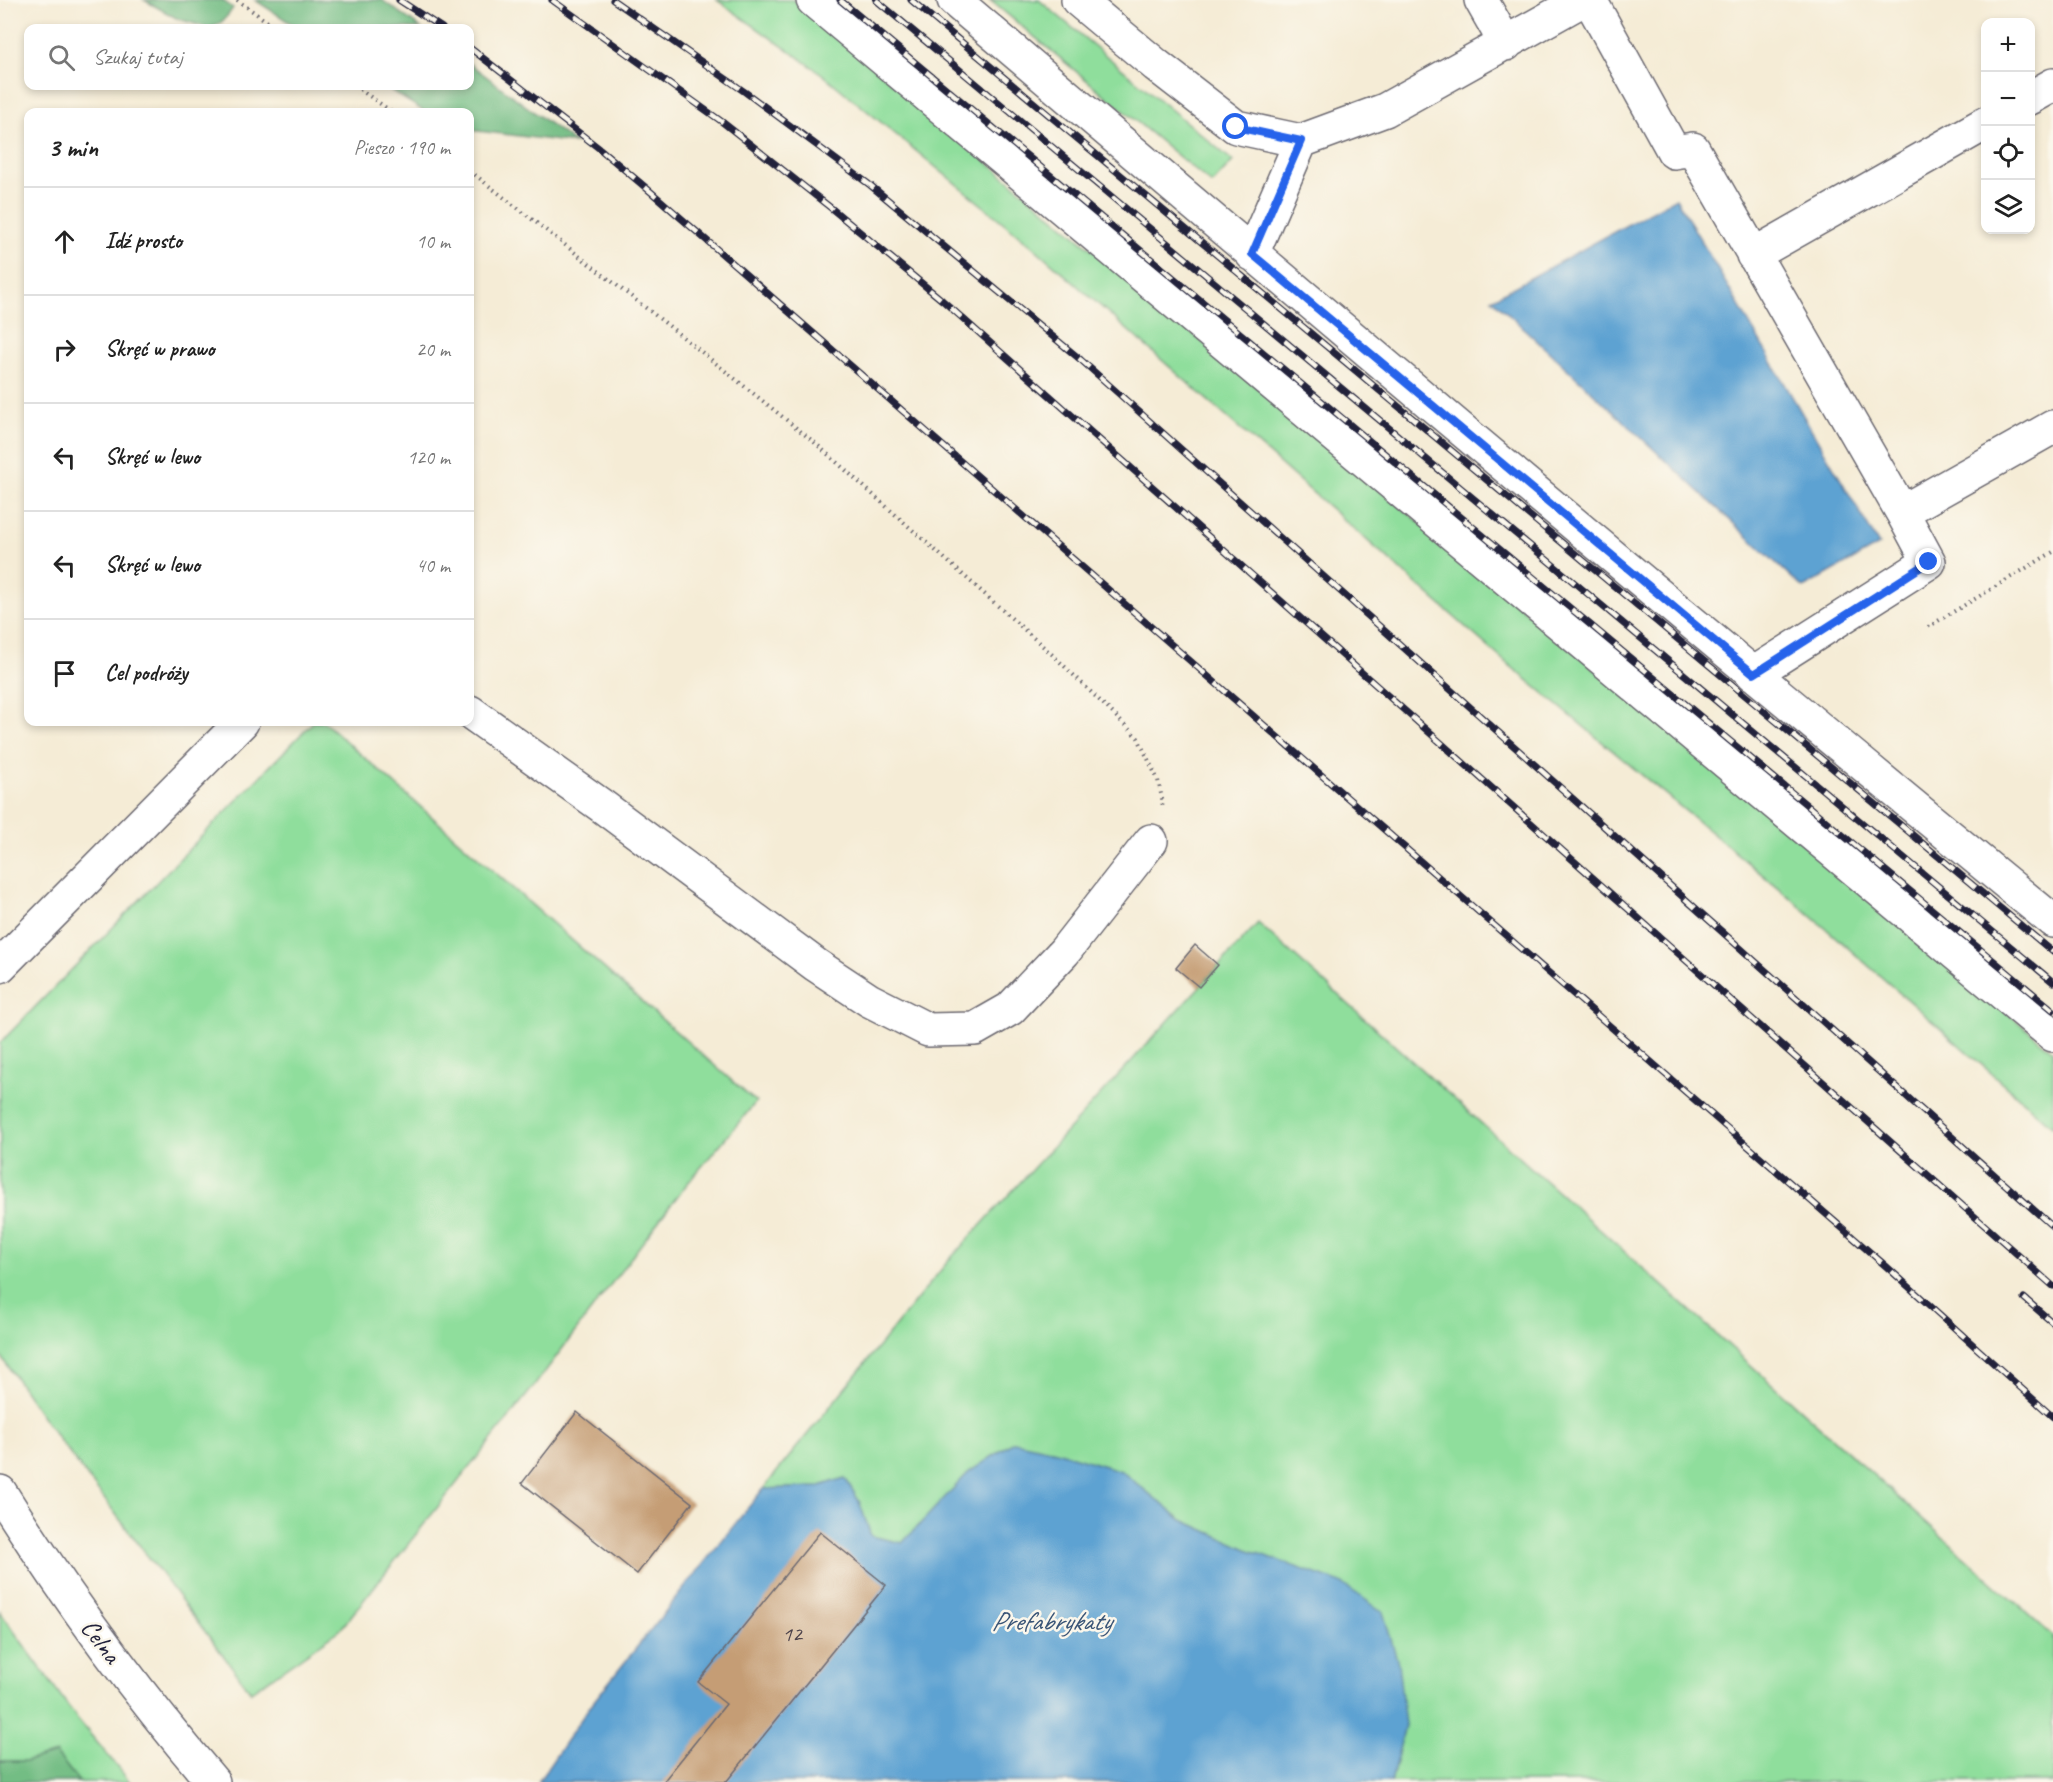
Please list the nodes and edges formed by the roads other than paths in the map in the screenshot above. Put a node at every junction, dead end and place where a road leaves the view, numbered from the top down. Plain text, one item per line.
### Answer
1 (813, 0) edge
2 (954, 0) edge
3 (1078, 0) edge
4 (1480, 0) edge
5 (1582, 0) edge
6 (1590, 0) edge
7 (1506, 44) junction
8 (2053, 85) edge
9 (2035, 96) edge
10 (1981, 126) edge
11 (1301, 141) junction
12 (1252, 254) junction
13 (1753, 255) junction
14 (2053, 427) edge
15 (1902, 512) junction
16 (1754, 674) junction
17 (474, 715) edge
18 (238, 726) edge
19 (1151, 841) road end
20 (2053, 921) edge
21 (0, 966) edge
22 (2053, 1035) edge
23 (0, 1492) edge
24 (213, 1782) edge

1 - 22 street
2 - 12 street
3 - 11 street
4 - 7 street
5 - 7 street
6 - 13 street
7 - 11 street
8 - 9 street
10 - 13 street
11 - 12 street
12 - 16 street
13 - 15 street
14 - 15 street
15 - 16 street
16 - 20 street
17 - 19 street
18 - 21 street
23 - 24 street, Celna

